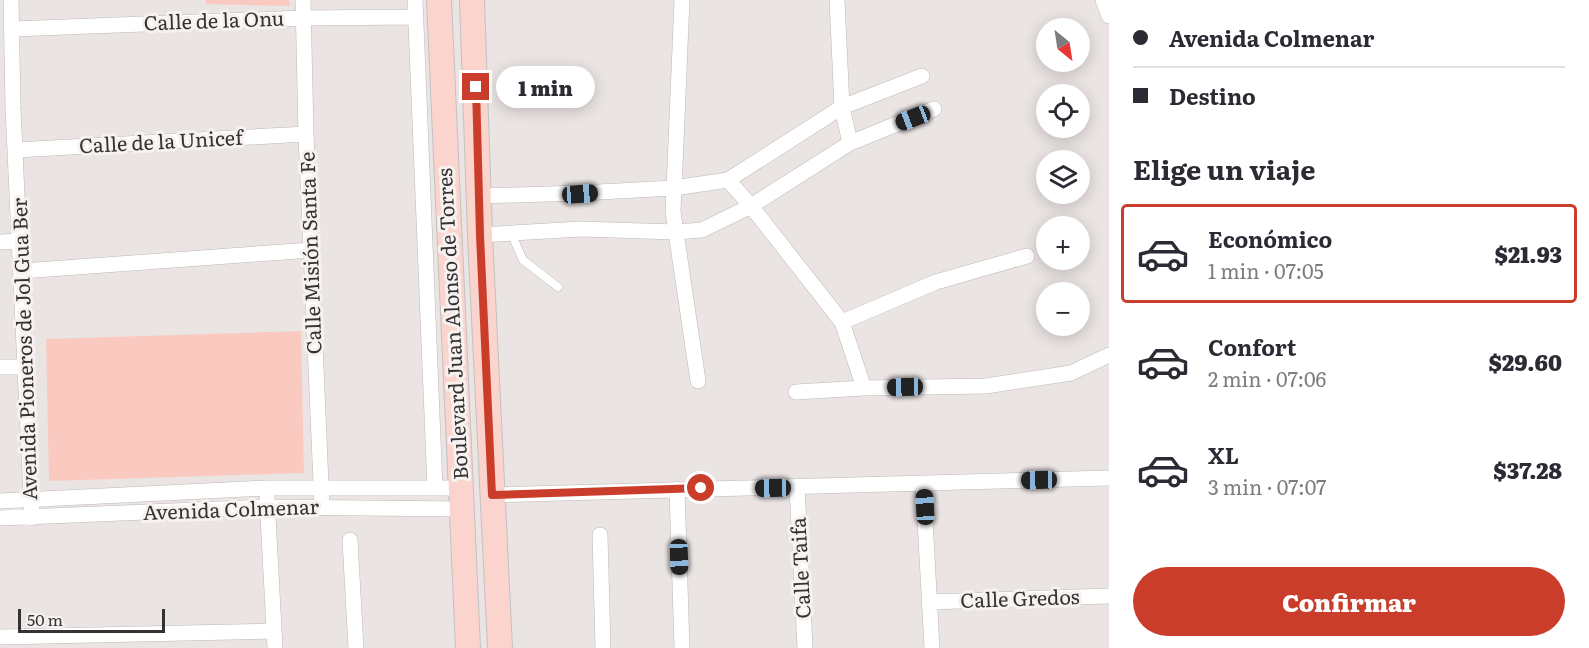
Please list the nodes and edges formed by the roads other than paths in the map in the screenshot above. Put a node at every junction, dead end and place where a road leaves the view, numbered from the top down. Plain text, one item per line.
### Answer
1 (11, 0) edge
2 (303, 0) edge
3 (415, 0) edge
4 (439, 0) edge
5 (472, 0) edge
6 (682, 0) edge
7 (837, 0) edge
8 (1103, 0) edge
9 (1109, 16) edge
10 (416, 17) junction
11 (304, 18) junction
12 (12, 29) junction
13 (922, 76) dead end
14 (842, 107) junction
15 (7, 108) edge
16 (934, 109) dead end
17 (306, 134) junction
18 (850, 143) junction
19 (16, 150) junction
20 (728, 180) junction
21 (674, 188) junction
22 (480, 196) junction
23 (751, 206) junction
24 (676, 232) junction
25 (511, 233) junction
26 (480, 235) junction
27 (20, 241) junction
28 (0, 242) edge
29 (311, 250) junction
30 (1027, 256) dead end
31 (22, 271) junction
32 (558, 287) dead end
33 (842, 322) junction
34 (1109, 355) edge
35 (26, 367) junction
36 (0, 368) edge
37 (698, 381) dead end
38 (864, 388) junction
39 (796, 392) dead end
40 (1109, 478) edge
41 (923, 483) junction
42 (797, 487) junction
43 (267, 488) junction
44 (321, 488) junction
45 (435, 488) junction
46 (677, 489) junction
47 (492, 495) junction
48 (31, 499) junction
49 (461, 499) junction
50 (0, 501) edge
51 (267, 507) junction
52 (322, 507) junction
53 (0, 518) edge
54 (32, 518) junction
55 (600, 535) dead end
56 (350, 540) dead end
57 (1109, 596) edge
58 (930, 602) junction
59 (274, 630) junction
60 (0, 637) edge
61 (275, 648) edge
62 (356, 648) edge
63 (468, 648) edge
64 (501, 648) edge
65 (603, 648) edge
66 (682, 648) edge
67 (806, 648) edge
68 (932, 648) edge

1 - 12 street, Avenida Pioneros de Jol Gua Ber
2 - 11 street, Calle Misión Santa Fe
3 - 10 street
4 - 49 main road, Boulevard Juan Alonso de Torres
5 - 22 main road, Boulevard Juan Alonso de Torres
6 - 21 street
7 - 14 street
8 - 9 street
10 - 11 street, Calle de la Onu
10 - 45 street
11 - 12 street, Calle de la Onu
11 - 17 street, Calle Misión Santa Fe
12 - 15 street, Avenida Pioneros de Jol Gua Ber
13 - 14 street
14 - 18 street
14 - 20 street
15 - 19 street, Avenida Pioneros de Jol Gua Ber
16 - 18 street
17 - 19 street, Calle de la Unicef
17 - 29 street, Calle Misión Santa Fe
18 - 23 street
19 - 27 street, Avenida Pioneros de Jol Gua Ber
20 - 21 street
20 - 23 street
21 - 22 street
21 - 24 street
22 - 26 main road, Boulevard Juan Alonso de Torres
23 - 24 street
23 - 33 street
24 - 25 street
24 - 37 street
25 - 26 street
25 - 32 lane
26 - 47 main road, Boulevard Juan Alonso de Torres
27 - 28 street
27 - 31 street, Avenida Pioneros de Jol Gua Ber
29 - 31 street
29 - 44 street, Calle Misión Santa Fe
30 - 33 street
31 - 35 street, Avenida Pioneros de Jol Gua Ber
33 - 38 street
34 - 38 street
35 - 36 street
35 - 48 street, Avenida Pioneros de Jol Gua Ber
38 - 39 street
40 - 41 street
41 - 42 street
41 - 58 street
42 - 46 street
42 - 67 street, Calle Taifa
43 - 44 street, Avenida Colmenar
43 - 48 street, Avenida Colmenar
43 - 51 street
44 - 45 street, Avenida Colmenar
44 - 52 street, Calle Misión Santa Fe
45 - 49 street, Avenida Colmenar
46 - 47 street
46 - 66 street
47 - 64 main road, Boulevard Juan Alonso de Torres
48 - 50 street, Avenida Colmenar
48 - 54 street, Avenida Pioneros de Jol Gua Ber
49 - 52 street, Avenida Colmenar
49 - 63 main road, Boulevard Juan Alonso de Torres
51 - 52 street, Avenida Colmenar
51 - 54 street, Avenida Colmenar
51 - 59 street
53 - 54 street, Avenida Colmenar
55 - 65 street
56 - 62 street
57 - 58 street, Calle Gredos
58 - 68 street
59 - 60 street
59 - 61 street

